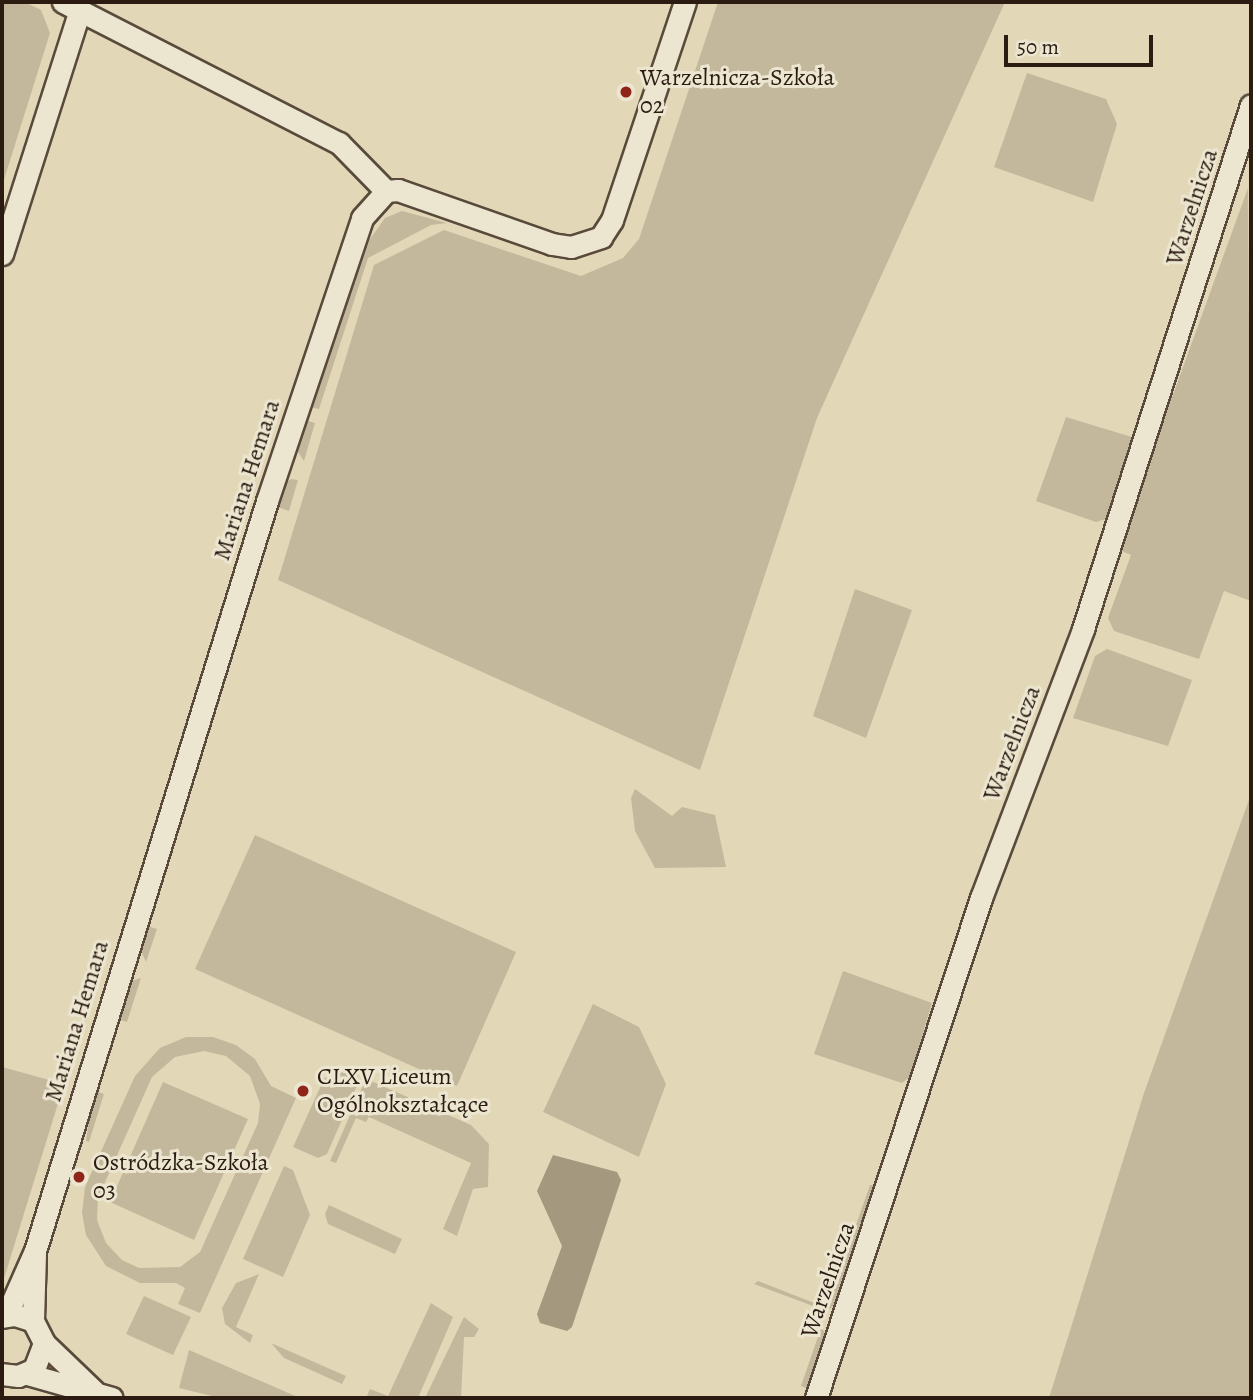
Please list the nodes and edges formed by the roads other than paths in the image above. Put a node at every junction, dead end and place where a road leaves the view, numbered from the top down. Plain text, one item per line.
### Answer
1 (685, 2) edge
2 (71, 6) edge
3 (1251, 105) edge
4 (386, 191) junction
5 (2, 254) edge
6 (35, 1251) junction
7 (4, 1316) edge
8 (33, 1321) junction
9 (44, 1343) junction
10 (2, 1374) edge
11 (27, 1374) junction
12 (103, 1395) edge
13 (816, 1398) edge

1 - 4 street
2 - 4 street
2 - 5 street
3 - 13 street, Warzelnicza
4 - 6 street, Mariana Hemara
6 - 7 street, Mariana Hemara
6 - 8 street, Mariana Hemara
7 - 8 street
8 - 9 street
9 - 11 street
9 - 12 street
10 - 11 street
11 - 12 street

